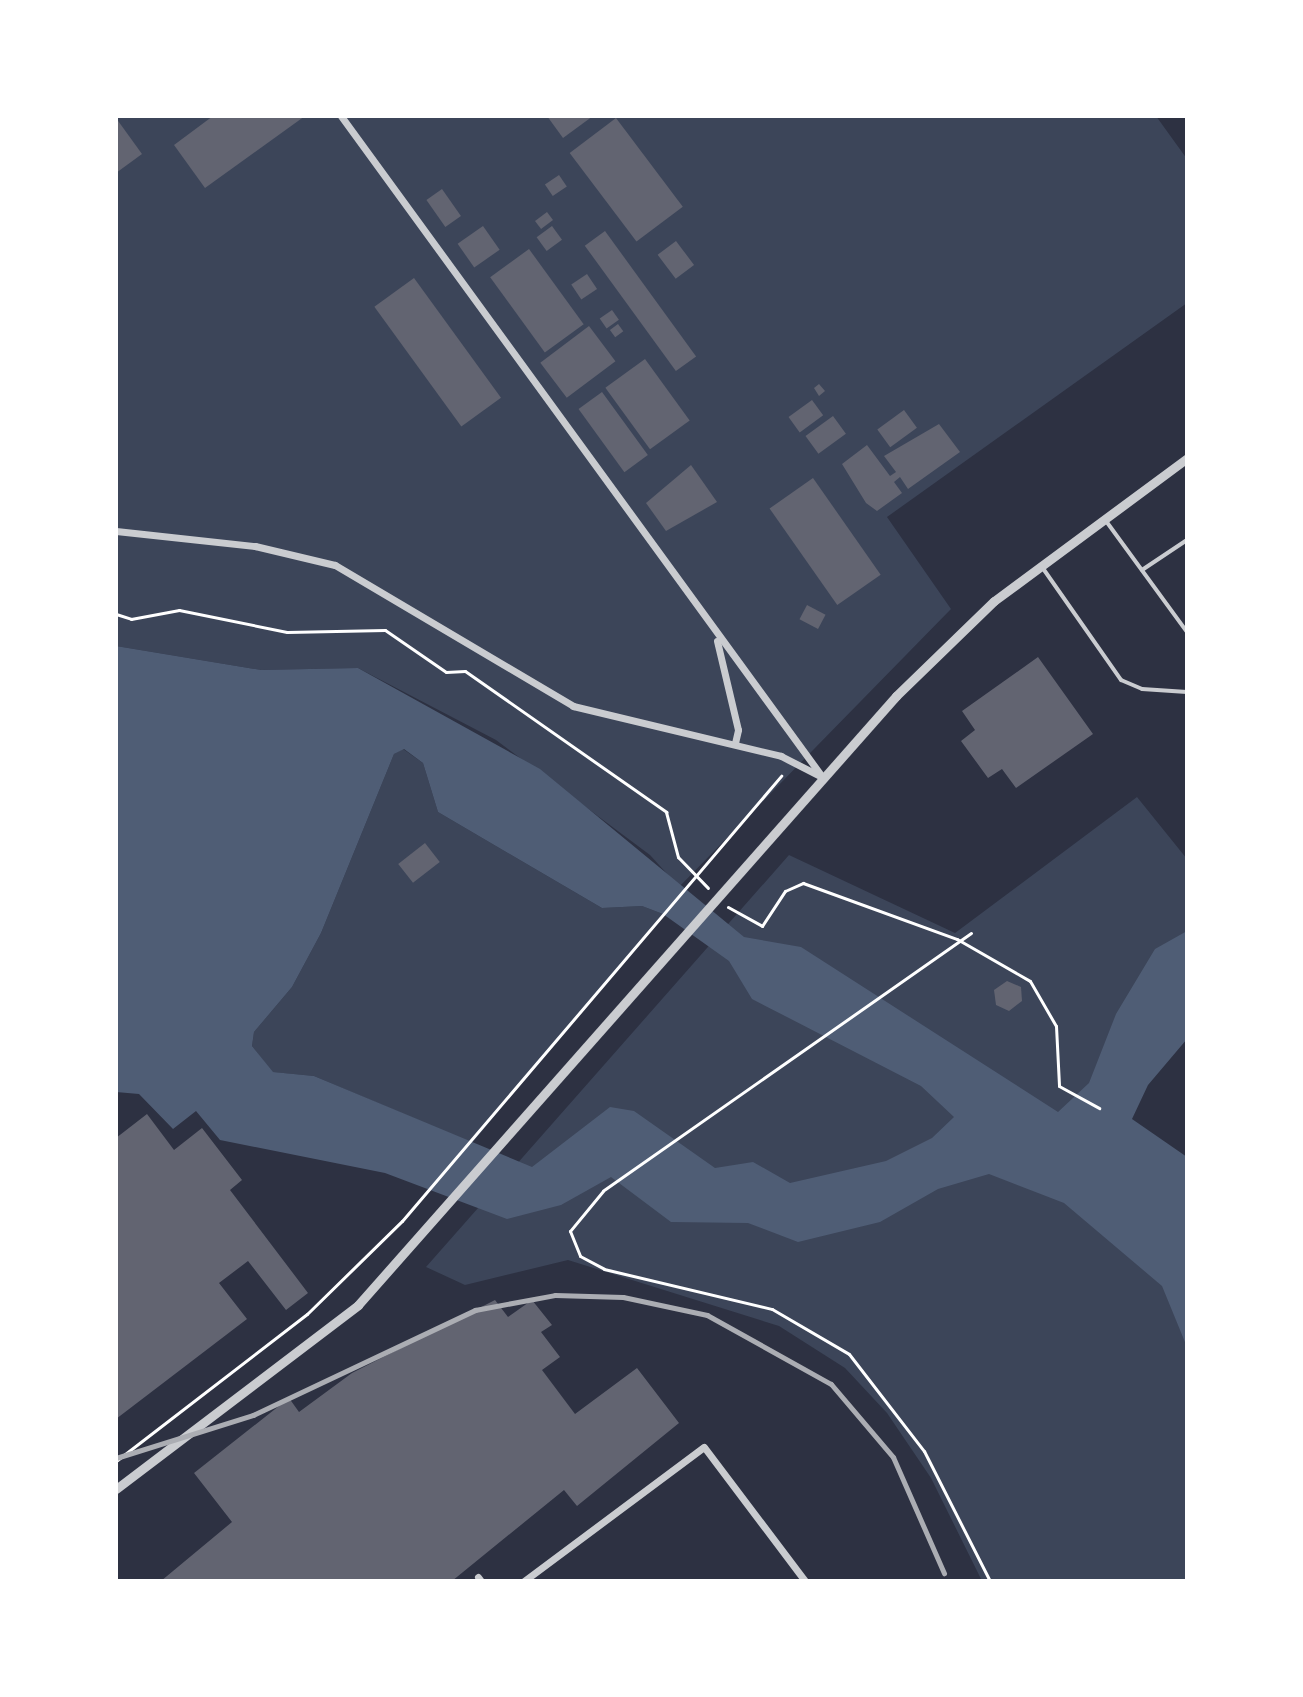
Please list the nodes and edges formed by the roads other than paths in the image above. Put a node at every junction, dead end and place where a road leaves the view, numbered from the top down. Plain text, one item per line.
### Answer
1 (341, 116) edge
2 (1187, 458) edge
3 (1104, 518) junction
4 (116, 531) edge
5 (1187, 540) edge
6 (1041, 565) junction
7 (1142, 570) junction
8 (1187, 632) edge
9 (716, 635) junction
10 (1187, 692) edge
11 (735, 743) junction
12 (823, 778) junction
13 (116, 1489) edge
14 (524, 1581) edge
15 (805, 1581) edge

1 - 9 street
2 - 3 street
3 - 6 street
3 - 7 lane
4 - 11 street
5 - 7 lane
6 - 10 lane
6 - 12 street
7 - 8 lane
9 - 11 street
9 - 12 street
11 - 12 street
12 - 13 street
14 - 15 street

